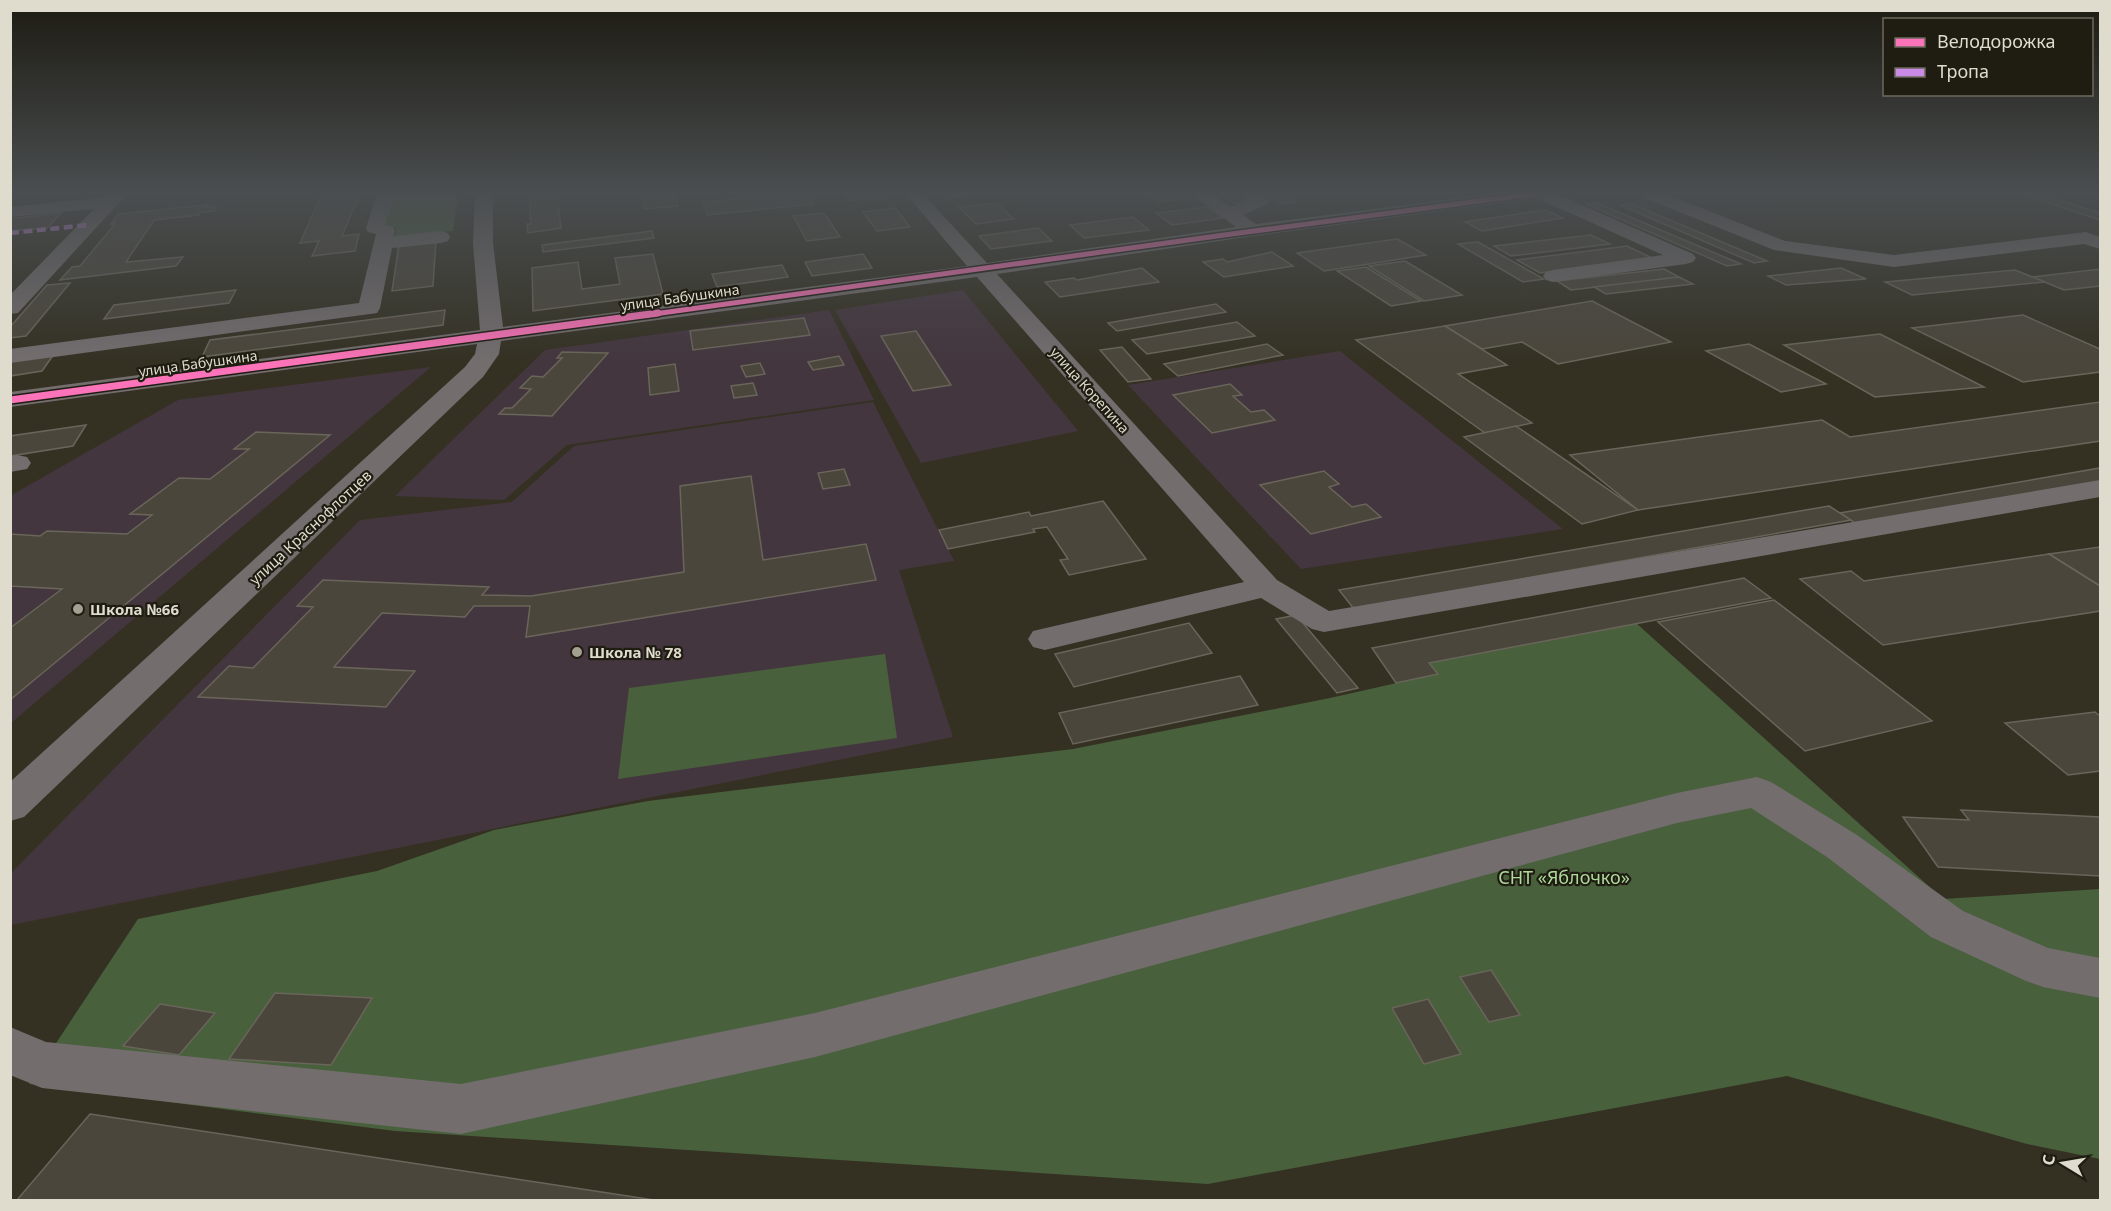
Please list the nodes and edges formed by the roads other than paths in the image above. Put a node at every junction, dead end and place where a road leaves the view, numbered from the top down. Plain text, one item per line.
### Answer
1 (63, 251) edge
2 (382, 251) edge
3 (484, 251) edge
4 (964, 251) edge
5 (1114, 251) edge
6 (1669, 251) edge
7 (1814, 251) edge
8 (1982, 251) edge
9 (981, 270) junction
10 (1553, 276) dead end
11 (15, 300) edge
12 (490, 336) junction
13 (125, 341) junction
14 (10, 356) edge
15 (93, 391) junction
16 (10, 400) edge
17 (2100, 489) edge
18 (1266, 587) junction
19 (1045, 639) dead end
20 (10, 806) edge
21 (2100, 978) edge
22 (10, 1050) edge

1 - 11 street
2 - 13 street
3 - 12 street, улица Краснофлотцев
4 - 9 street, улица Корепина
5 - 9 street, улица Бабушкина
6 - 10 street
7 - 8 street
9 - 12 street, улица Бабушкина
9 - 18 street, улица Корепина
12 - 15 street, улица Бабушкина
12 - 20 street, улица Краснофлотцев
13 - 14 street
13 - 15 street
15 - 16 street, улица Бабушкина
17 - 18 street, улица Корепина
18 - 19 street
21 - 22 street

